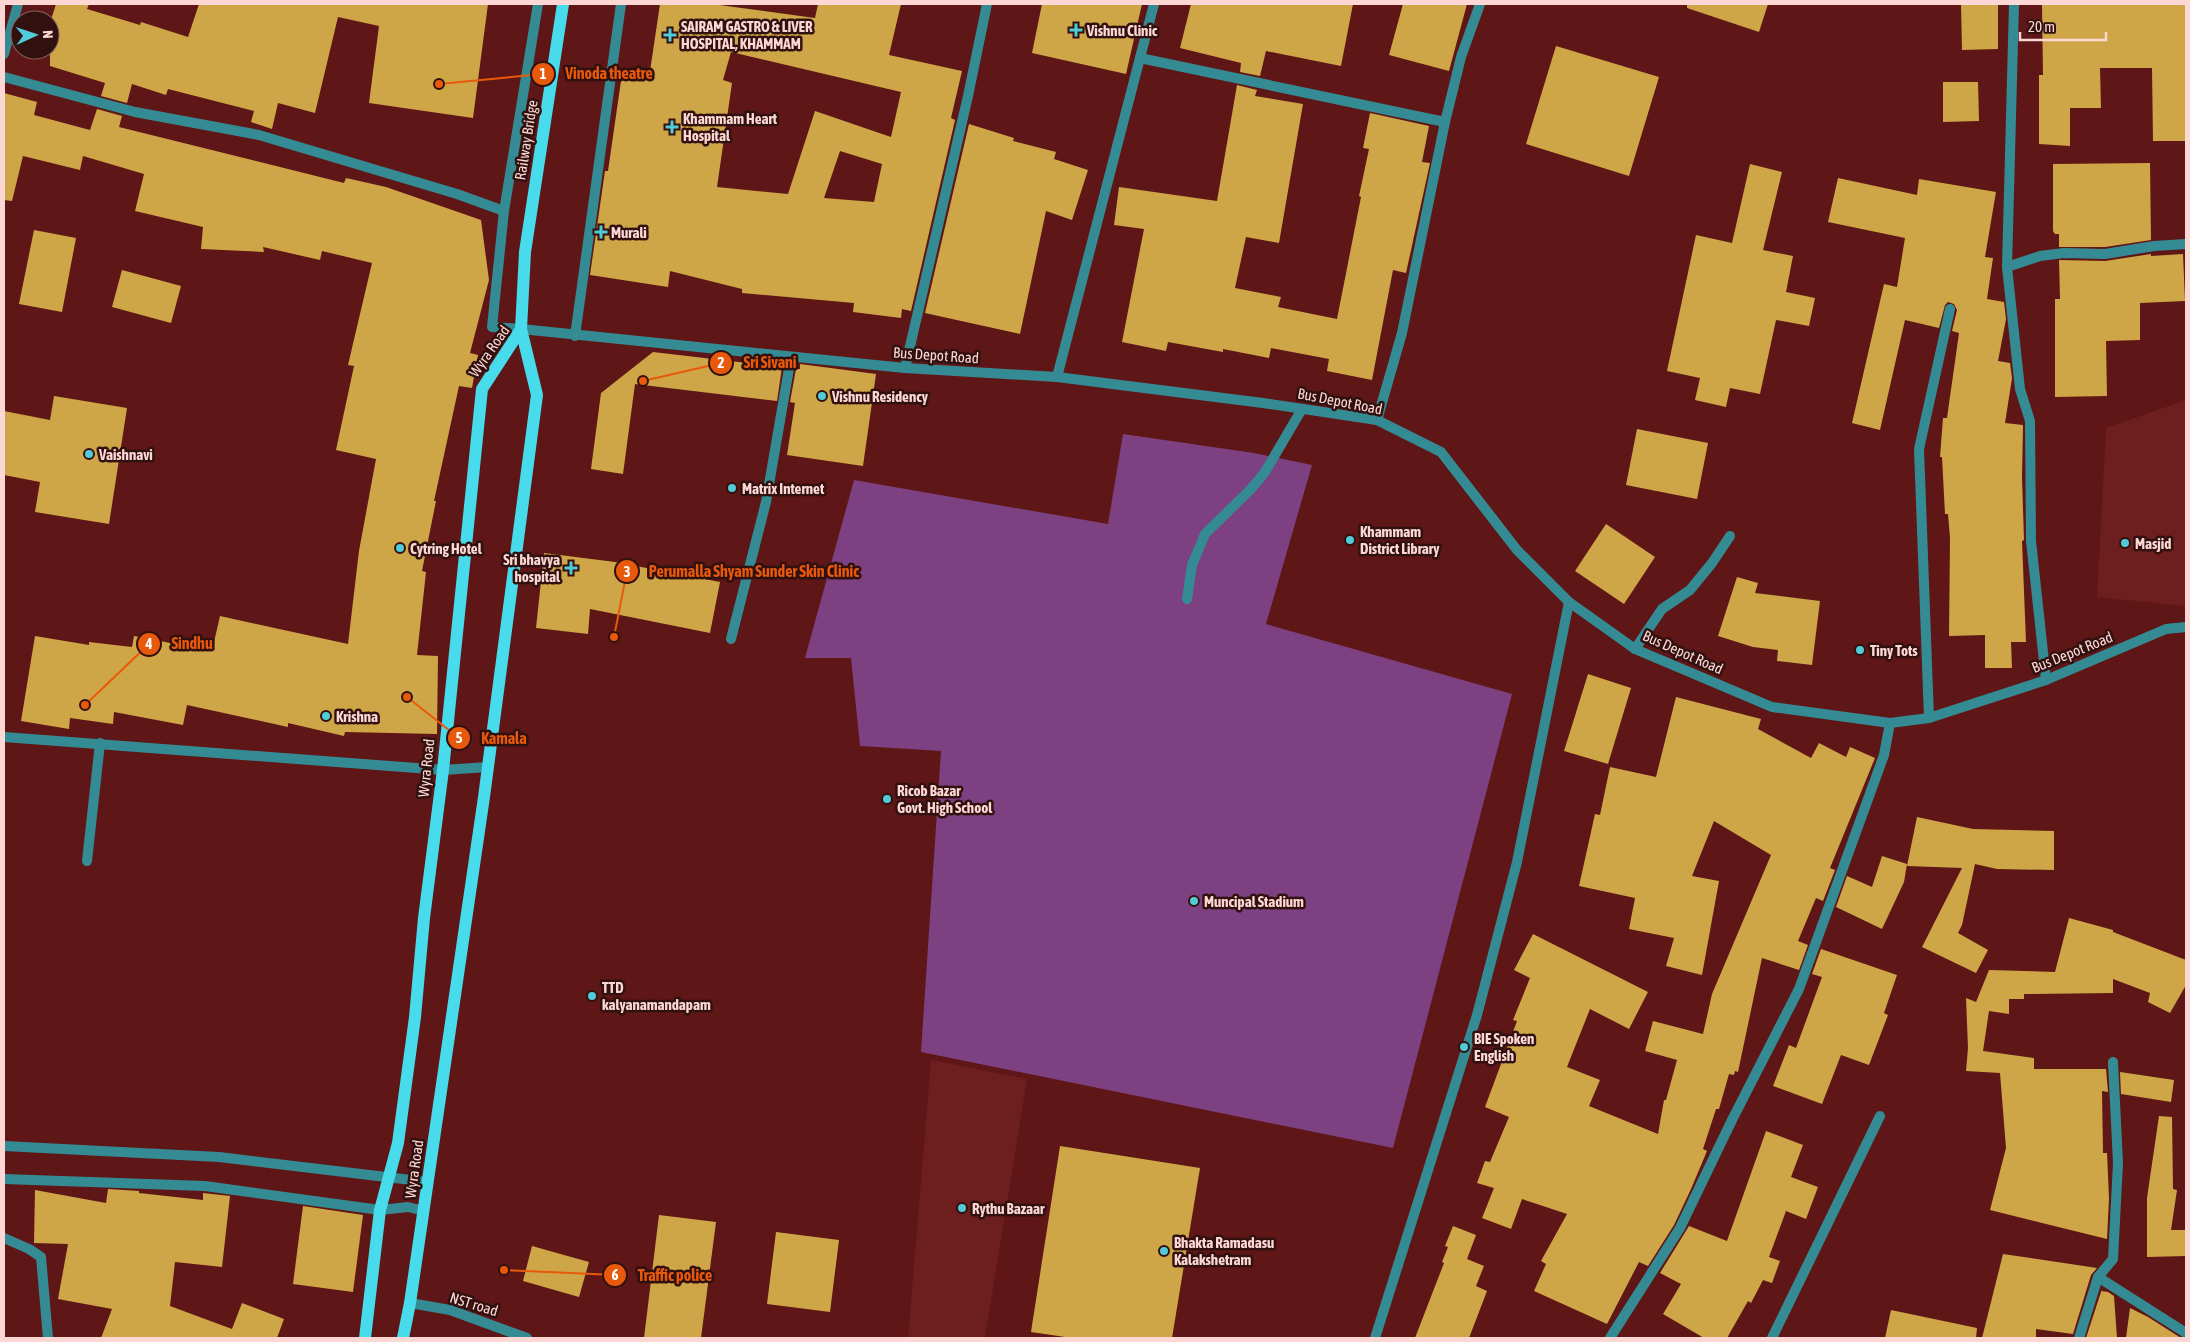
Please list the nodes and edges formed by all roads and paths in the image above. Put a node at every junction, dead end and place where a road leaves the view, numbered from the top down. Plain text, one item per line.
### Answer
1 (18, 4) edge
2 (538, 4) edge
3 (563, 4) edge
4 (621, 4) edge
5 (987, 4) edge
6 (1154, 4) edge
7 (1480, 4) edge
8 (2014, 4) edge
9 (4, 54) edge
10 (1140, 58) junction
11 (4, 77) edge
12 (1445, 122) junction
13 (504, 211) junction
14 (2186, 244) edge
15 (2007, 267) junction
16 (1950, 309) dead end
17 (521, 330) junction
18 (575, 336) junction
19 (791, 357) junction
20 (905, 368) junction
21 (1057, 377) junction
22 (1302, 409) junction
23 (1378, 420) junction
24 (1730, 536) dead end
25 (1187, 599) dead end
26 (1569, 602) junction
27 (2186, 627) edge
28 (731, 639) dead end
29 (1635, 649) junction
30 (2046, 680) junction
31 (1929, 718) junction
32 (1890, 723) junction
33 (4, 737) edge
34 (100, 744) junction
35 (488, 767) junction
36 (442, 770) junction
37 (87, 861) dead end
38 (2113, 1062) dead end
39 (1880, 1116) dead end
40 (4, 1146) edge
41 (391, 1176) junction
42 (4, 1180) edge
43 (428, 1182) junction
44 (380, 1210) junction
45 (424, 1211) junction
46 (4, 1238) edge
47 (2098, 1277) junction
48 (410, 1303) junction
49 (2186, 1333) edge
50 (48, 1338) edge
51 (364, 1338) edge
52 (403, 1338) edge
53 (526, 1338) edge
54 (1375, 1338) edge
55 (1610, 1338) edge
56 (1772, 1338) edge
57 (2079, 1338) edge

1 - 9 street
2 - 13 street
3 - 17 main road, Railway Bridge
4 - 18 street
5 - 20 street
6 - 10 street
7 - 12 street
8 - 15 street
10 - 12 street
10 - 21 street
11 - 13 street
12 - 23 street
13 - 17 street, Bus Depot Road
14 - 15 street
15 - 30 street
16 - 31 street
17 - 18 street, Bus Depot Road
17 - 35 main road, Wyra Road
17 - 36 main road, Wyra Road
18 - 19 street, Bus Depot Road
19 - 20 street, Bus Depot Road
19 - 28 street
20 - 21 street, Bus Depot Road
21 - 22 street, Bus Depot Road
22 - 23 street, Bus Depot Road
22 - 25 street
23 - 26 street, Bus Depot Road
24 - 29 street
26 - 29 street, Bus Depot Road
26 - 54 street
27 - 30 street, Bus Depot Road
29 - 32 street, Bus Depot Road
30 - 31 street, Bus Depot Road
31 - 32 street, Bus Depot Road
32 - 55 street
33 - 34 street
34 - 36 street
34 - 37 street
35 - 36 street
35 - 43 main road, Wyra Road
36 - 41 main road, Wyra Road
38 - 47 street
39 - 56 street
40 - 41 street
41 - 43 street
41 - 44 main road, Wyra Road
42 - 44 street
43 - 45 main road, Wyra Road
44 - 45 street
44 - 51 main road, Wyra Road
45 - 48 main road, Wyra Road
46 - 50 street
47 - 49 street
47 - 57 street
48 - 52 main road, Wyra Road
48 - 53 street, NST road

